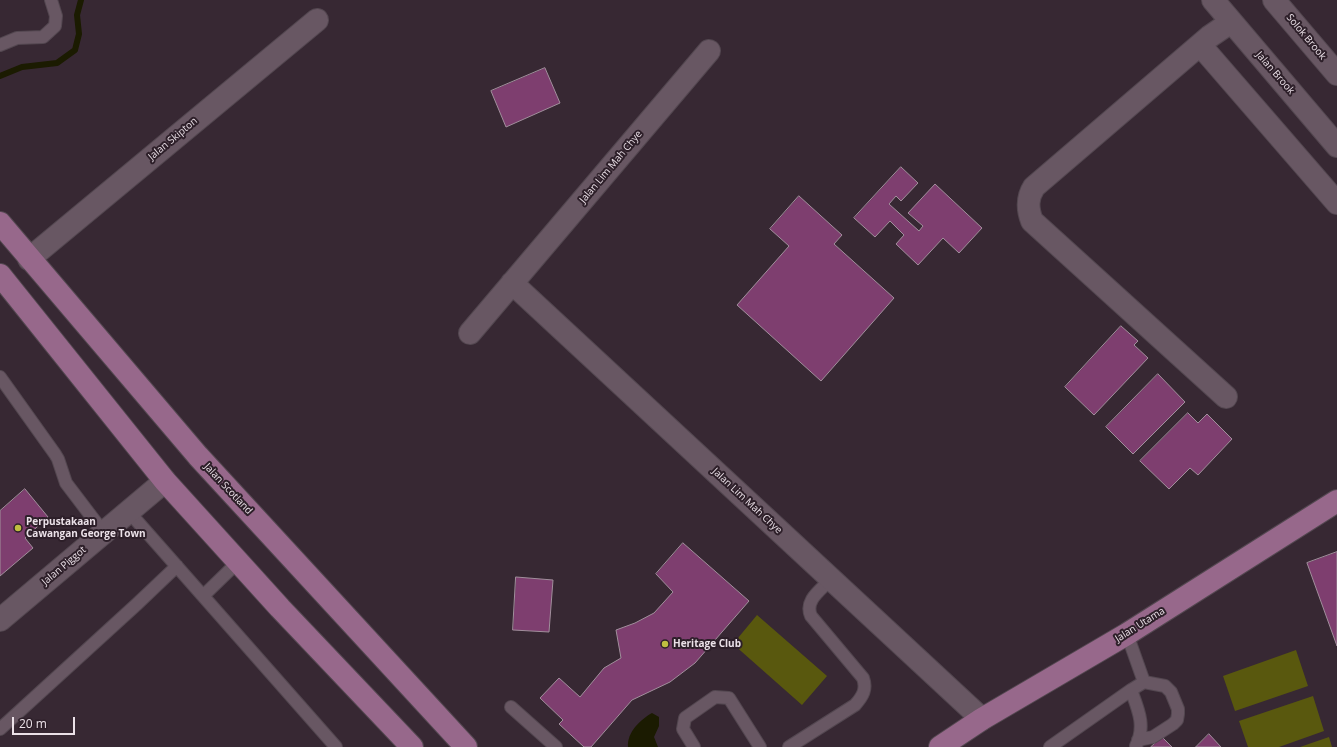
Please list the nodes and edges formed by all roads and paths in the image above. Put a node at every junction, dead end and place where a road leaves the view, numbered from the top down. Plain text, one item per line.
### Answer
1 (51, 0) edge
2 (1213, 0) edge
3 (1274, 0) edge
4 (317, 20) dead end
5 (1231, 22) junction
6 (0, 45) edge
7 (1201, 46) junction
8 (710, 51) dead end
9 (1337, 74) edge
10 (1337, 146) edge
11 (1337, 203) edge
12 (0, 223) edge
13 (29, 259) junction
14 (0, 275) edge
15 (512, 283) junction
16 (470, 333) dead end
17 (0, 378) edge
18 (1226, 397) dead end
19 (165, 481) junction
20 (1337, 500) edge
21 (129, 512) junction
22 (104, 533) junction
23 (238, 562) junction
24 (177, 566) junction
25 (831, 580) junction
26 (203, 596) junction
27 (0, 620) edge
28 (1127, 634) junction
29 (1144, 682) junction
30 (1131, 690) junction
31 (511, 707) dead end
32 (982, 719) junction
33 (0, 728) edge
34 (1137, 744) edge
35 (336, 747) edge
36 (412, 747) edge
37 (466, 747) edge
38 (556, 747) edge
39 (694, 747) edge
40 (760, 747) edge
41 (789, 747) edge
42 (940, 747) edge
43 (1050, 747) edge

1 - 6 lane
2 - 5 street, Jalan Brook
3 - 9 street, Solok Brook
4 - 13 street, Jalan Skipton
5 - 7 street
5 - 10 street, Jalan Brook
7 - 11 street
7 - 18 street
8 - 15 street, Jalan Lim Mah Chye
12 - 13 main road, Jalan Scotland
13 - 37 main road, Jalan Scotland
14 - 19 main road
15 - 16 street, Jalan Lim Mah Chye
15 - 25 street, Jalan Lim Mah Chye
17 - 22 lane
19 - 21 street, Jalan Piggot
19 - 23 main road
20 - 28 main road, Jalan Utama
21 - 22 street, Jalan Piggot
21 - 24 lane
22 - 27 street, Jalan Piggot
23 - 26 lane
23 - 36 main road
24 - 26 lane
24 - 33 lane
25 - 32 street, Jalan Lim Mah Chye
25 - 41 lane
26 - 35 lane
28 - 29 lane
28 - 32 main road, Jalan Utama
29 - 30 lane
29 - 34 lane
30 - 34 lane
30 - 43 lane
31 - 38 lane
32 - 42 main road, Jalan Utama
39 - 40 lane

